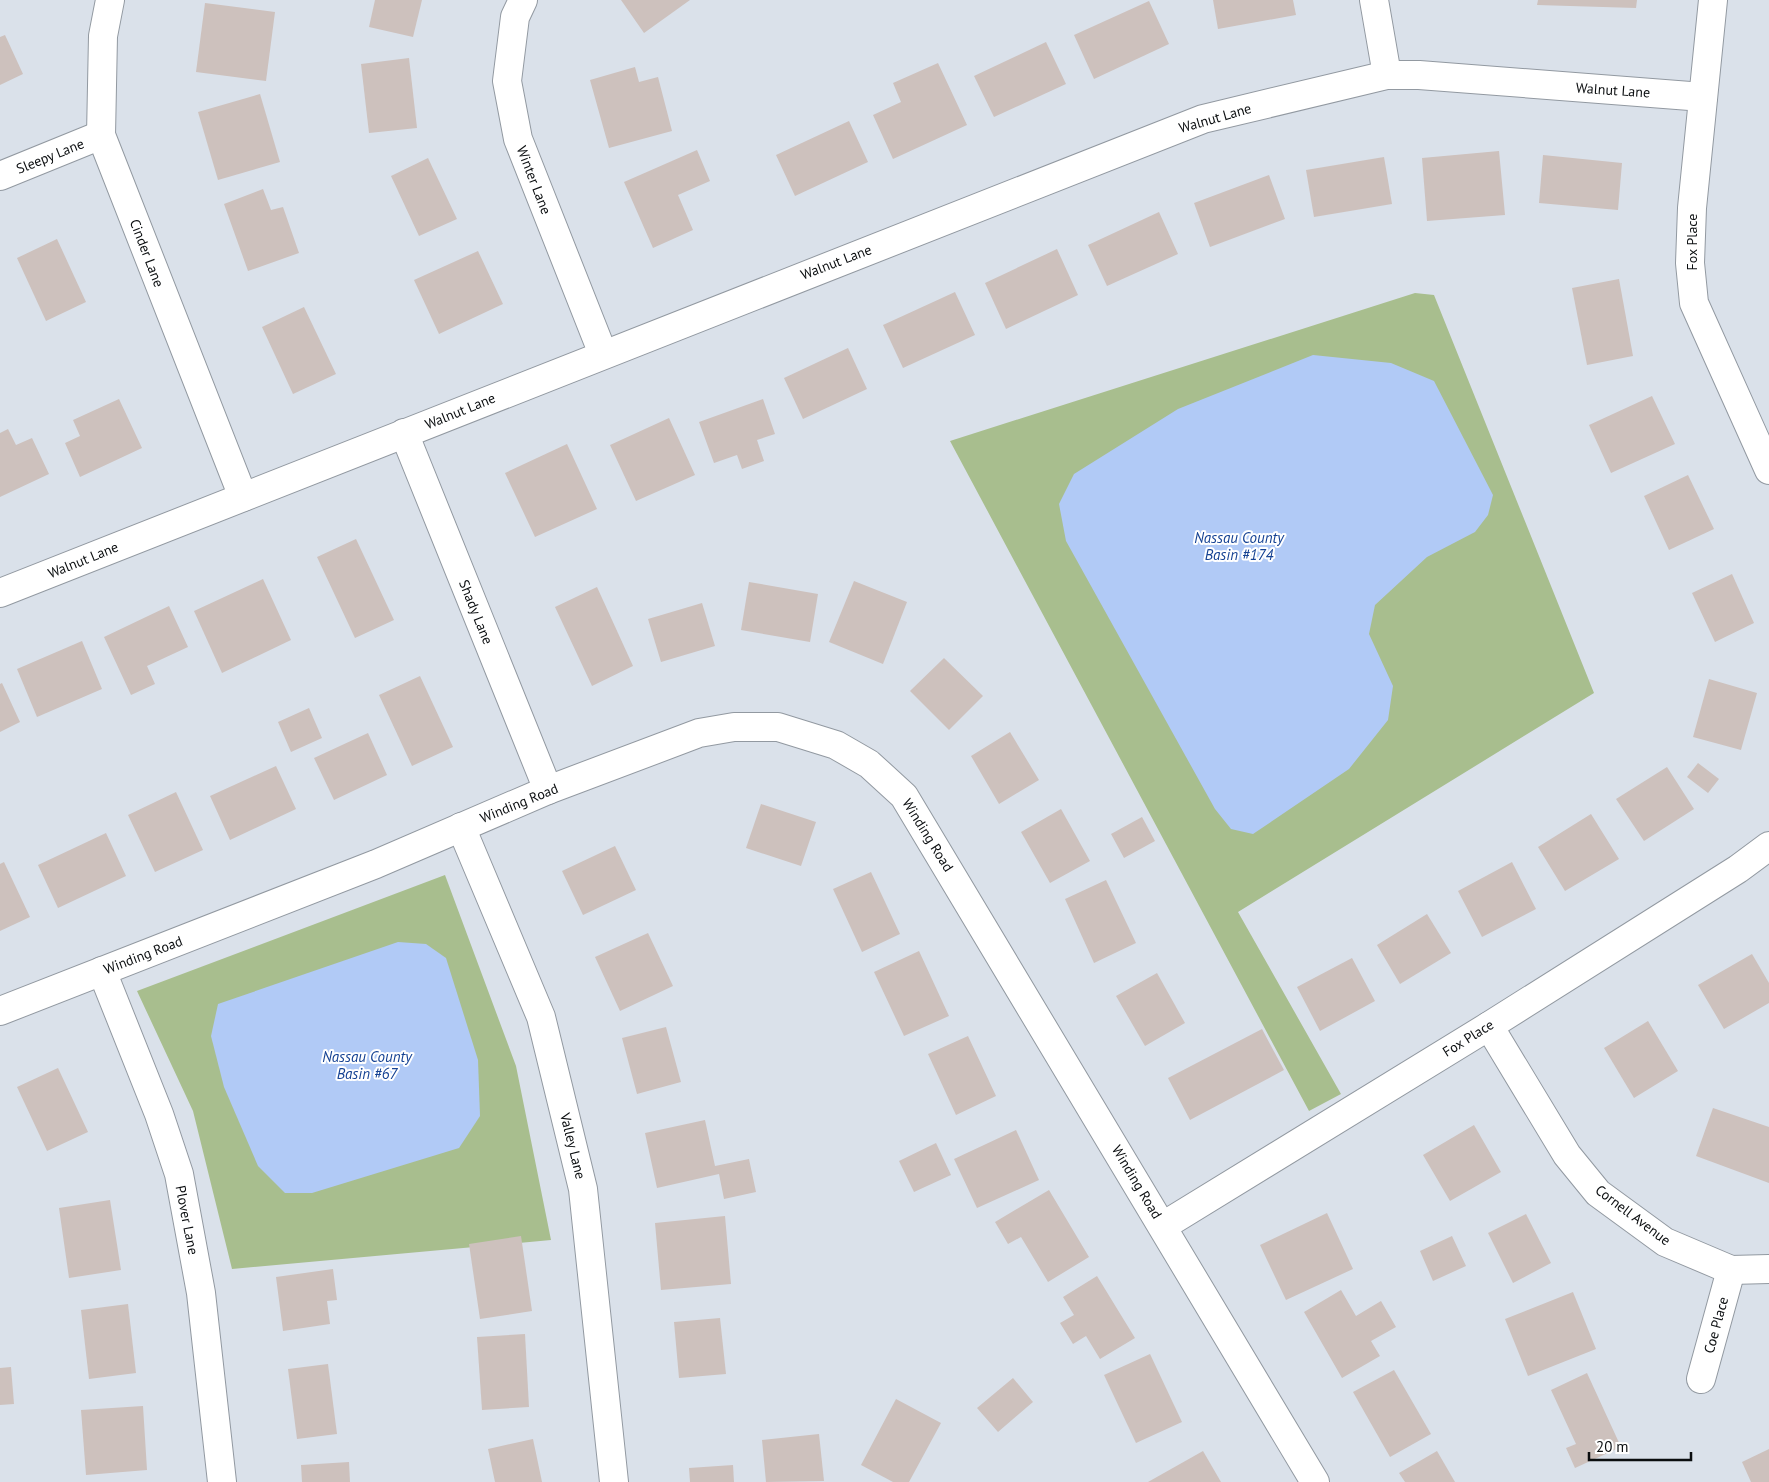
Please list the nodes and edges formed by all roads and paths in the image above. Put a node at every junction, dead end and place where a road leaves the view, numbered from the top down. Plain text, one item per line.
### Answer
1 (110, 0) edge
2 (523, 0) edge
3 (1374, 0) edge
4 (1713, 0) edge
5 (1387, 75) junction
6 (1703, 97) junction
7 (101, 135) junction
8 (0, 176) edge
9 (603, 354) junction
10 (404, 433) junction
11 (1769, 470) edge
12 (243, 497) junction
13 (0, 593) edge
14 (548, 790) junction
15 (461, 827) junction
16 (1769, 846) edge
17 (102, 971) junction
18 (0, 1011) edge
19 (1489, 1026) junction
20 (1163, 1226) junction
21 (1769, 1269) edge
22 (1731, 1270) junction
23 (1701, 1379) dead end
24 (222, 1482) edge
25 (614, 1482) edge
26 (1315, 1482) edge

1 - 7 street, Cinder Lane
2 - 9 street, Winter Lane
3 - 5 street
4 - 6 street, Fox Place
5 - 6 street, Walnut Lane
5 - 9 street, Walnut Lane
6 - 11 street, Fox Place
7 - 8 street, Sleepy Lane
7 - 12 street, Cinder Lane
9 - 10 street, Walnut Lane
10 - 12 street, Walnut Lane
10 - 14 street, Shady Lane
12 - 13 street, Walnut Lane
14 - 15 street, Winding Road
14 - 20 street, Winding Road
15 - 17 street, Winding Road
15 - 25 street, Valley Lane
16 - 19 street, Fox Place
17 - 18 street, Winding Road
17 - 24 street, Plover Lane
19 - 20 street, Fox Place
19 - 22 street, Cornell Avenue
20 - 26 street, Winding Road
21 - 22 street, Cornell Avenue
22 - 23 street, Coe Place

